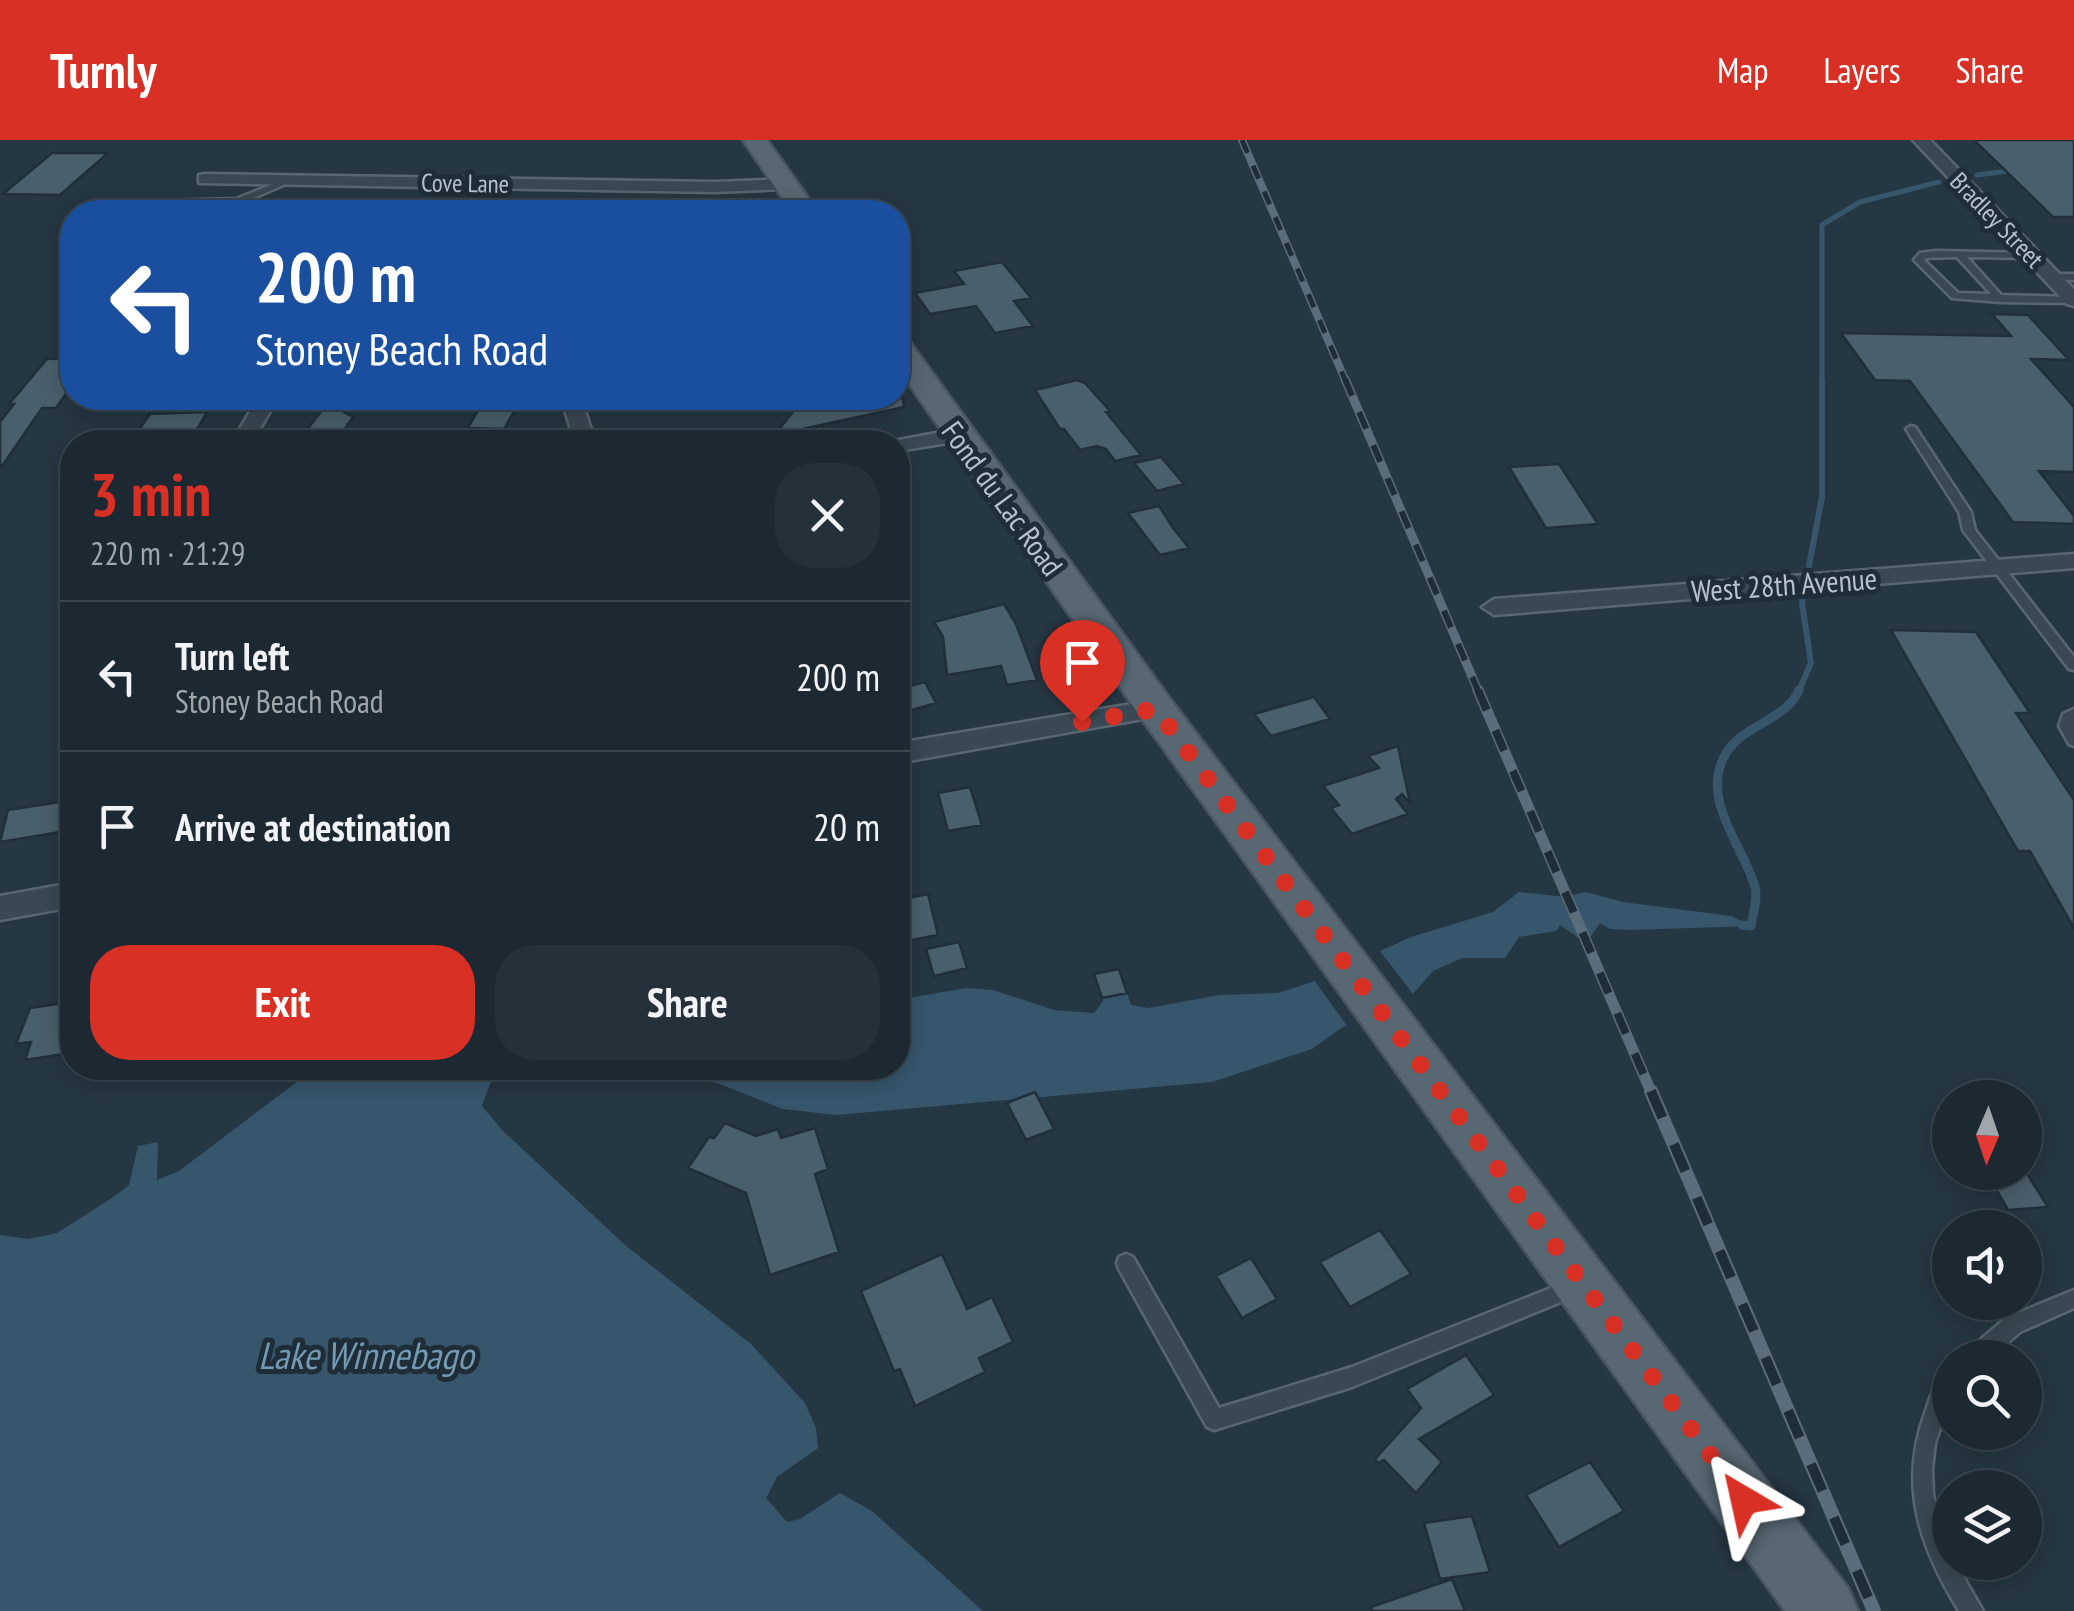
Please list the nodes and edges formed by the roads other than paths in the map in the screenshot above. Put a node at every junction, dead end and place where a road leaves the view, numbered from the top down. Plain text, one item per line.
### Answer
1 (755, 140) edge
2 (1921, 140) edge
3 (204, 179) dead end
4 (291, 180) junction
5 (786, 184) junction
6 (242, 200) edge
7 (797, 200) edge
8 (1959, 254) junction
9 (2030, 255) junction
10 (2050, 276) junction
11 (2074, 276) edge
12 (2000, 300) junction
13 (2074, 300) edge
14 (910, 365) edge
15 (1910, 429) dead end
16 (958, 435) junction
17 (910, 442) edge
18 (2074, 562) edge
19 (1999, 567) junction
20 (1494, 607) dead end
21 (2074, 666) edge
22 (1156, 709) junction
23 (2074, 714) edge
24 (2074, 741) edge
25 (910, 752) edge
26 (60, 898) edge
27 (0, 908) edge
28 (1126, 1263) dead end
29 (1584, 1284) junction
30 (2074, 1299) edge
31 (1995, 1340) edge
32 (1932, 1420) edge
33 (1806, 1605) edge
34 (1972, 1611) edge

1 - 5 main road
2 - 9 street, Bradley Street
3 - 4 street, Cove Lane
4 - 5 street, Cove Lane
4 - 6 lane
5 - 7 main road
8 - 9 lane
8 - 12 lane
8 - 12 lane
9 - 10 street, Bradley Street
10 - 11 lane
10 - 13 street, Bradley Street
12 - 13 lane
14 - 16 main road, Fond du Lac Road
15 - 19 lane
16 - 17 street
16 - 22 main road, Fond du Lac Road
18 - 19 street, West 28th Avenue
19 - 20 street, West 28th Avenue
19 - 21 lane
22 - 25 street
22 - 29 main road, Fond du Lac Road
23 - 24 lane
26 - 27 street
28 - 29 lane
29 - 33 main road, Fond du Lac Road
30 - 31 lane
32 - 34 lane

